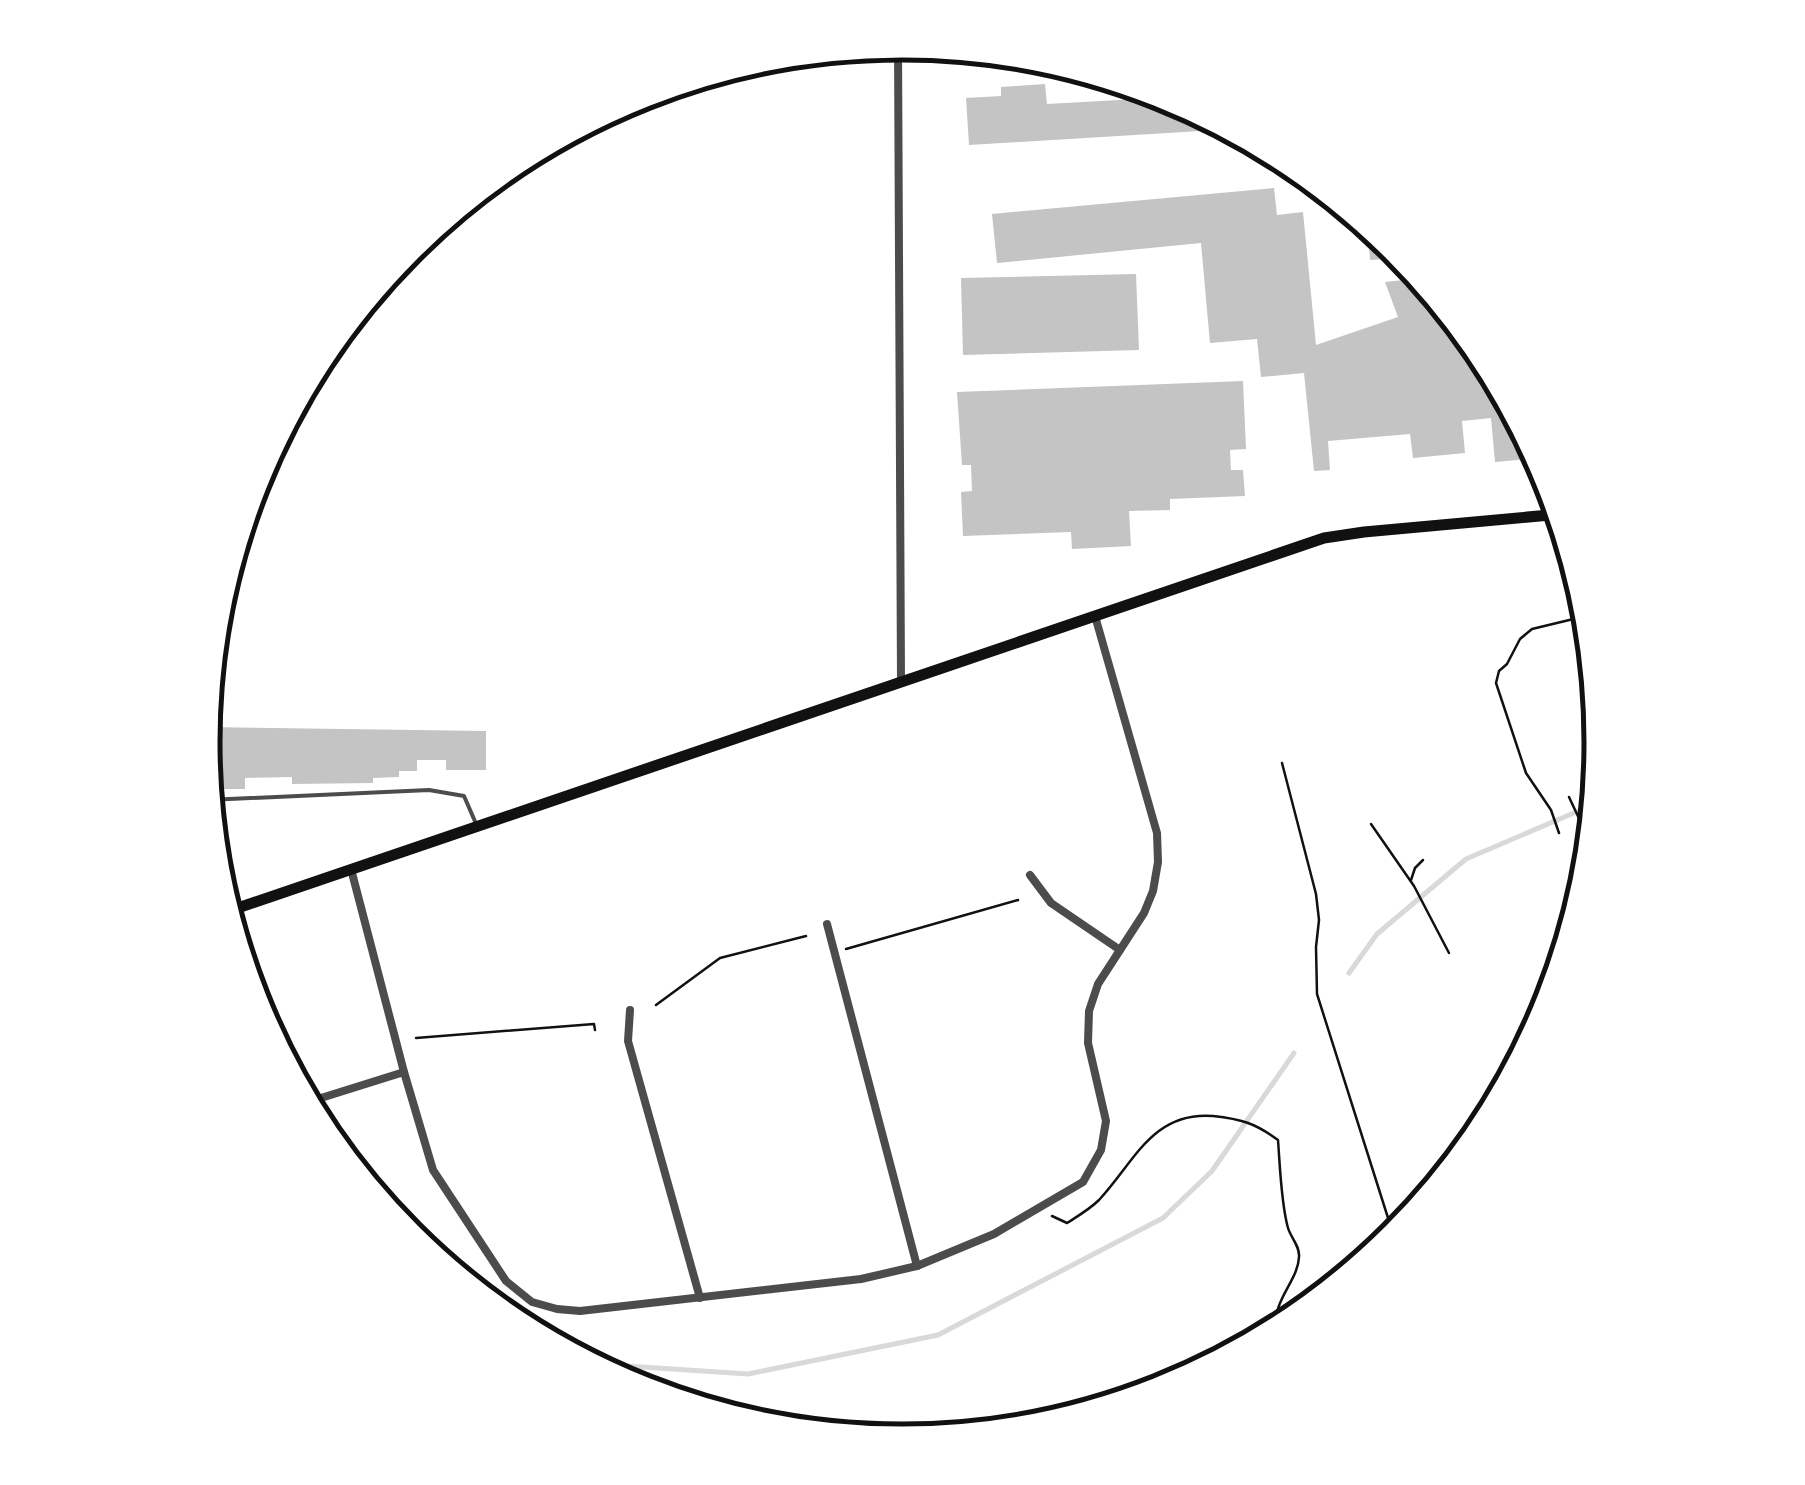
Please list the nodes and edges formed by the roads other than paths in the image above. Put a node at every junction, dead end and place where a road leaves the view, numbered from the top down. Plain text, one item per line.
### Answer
1 (898, 60) edge
2 (1546, 515) edge
3 (1095, 616) junction
4 (900, 682) junction
5 (222, 799) edge
6 (477, 826) junction
7 (351, 869) junction
8 (1030, 875) dead end
9 (240, 907) edge
10 (827, 924) dead end
11 (1120, 950) junction
12 (630, 1010) dead end
13 (404, 1072) junction
14 (320, 1098) edge
15 (918, 1266) junction
16 (700, 1298) junction

1 - 4 street
2 - 3 main road
3 - 4 main road
3 - 11 street
4 - 6 main road
5 - 6 lane
6 - 7 main road
7 - 9 main road
7 - 13 street
8 - 11 street
10 - 15 street
11 - 15 street
12 - 16 street
13 - 14 street
13 - 16 street
15 - 16 street

